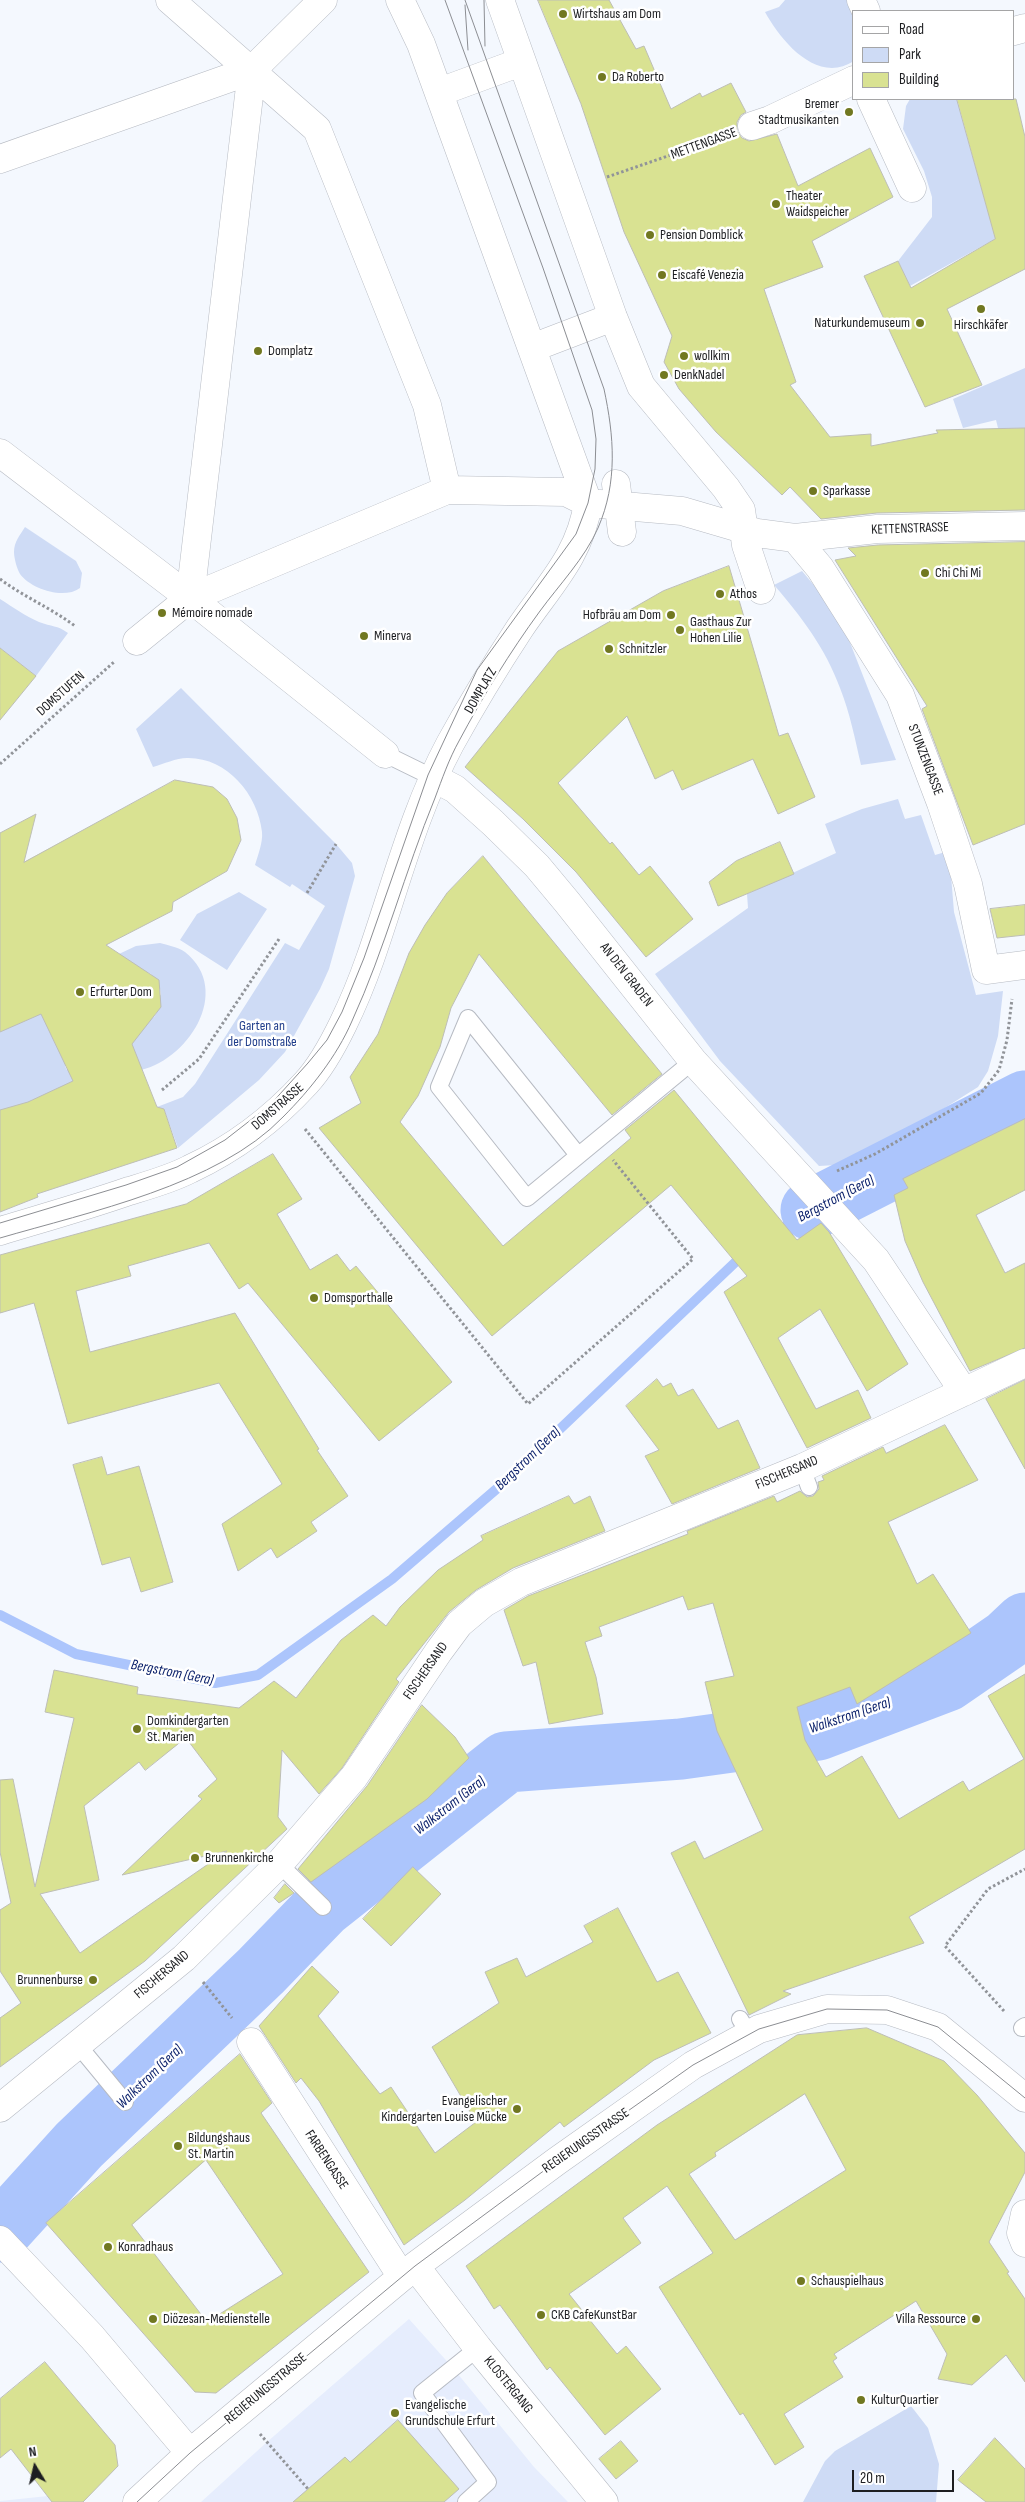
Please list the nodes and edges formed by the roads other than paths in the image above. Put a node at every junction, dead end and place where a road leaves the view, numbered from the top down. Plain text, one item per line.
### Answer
1 (170, 0) edge
2 (323, 0) edge
3 (400, 0) edge
4 (500, 0) edge
5 (521, 62) junction
6 (252, 70) junction
7 (852, 81) edge
8 (453, 87) dead end
9 (871, 100) edge
10 (752, 126) road end
11 (0, 159) edge
12 (912, 188) dead end
13 (613, 317) junction
14 (545, 343) dead end
15 (0, 453) edge
16 (447, 490) junction
17 (618, 494) junction
18 (588, 502) junction
19 (1025, 526) edge
20 (622, 532) dead end
21 (794, 538) junction
22 (742, 541) junction
23 (761, 590) dead end
24 (190, 598) junction
25 (137, 641) road end
26 (385, 754) joint
27 (446, 776) junction
28 (1021, 965) edge
29 (693, 1061) junction
30 (578, 1156) junction
31 (0, 1231) edge
32 (1025, 1364) edge
33 (964, 1392) junction
34 (279, 1864) junction
35 (322, 1907) dead end
36 (251, 2042) dead end
37 (78, 2044) junction
38 (1025, 2098) edge
39 (125, 2102) dead end
40 (0, 2108) edge
41 (1025, 2214) edge
42 (0, 2240) edge
43 (1025, 2243) edge
44 (408, 2271) junction
45 (478, 2348) junction
46 (190, 2453) junction
47 (141, 2501) edge
48 (466, 2502) edge
49 (604, 2502) edge

1 - 6 street
2 - 6 street
3 - 18 street, DOMPLATZ
4 - 5 street
5 - 8 street
5 - 13 street
6 - 11 street
6 - 16 street
6 - 24 street
7 - 10 street, METTENGASSE
9 - 12 street
13 - 14 street
13 - 22 street
15 - 24 street
16 - 18 street
16 - 24 street
17 - 18 street
17 - 20 street
17 - 22 street
18 - 27 street, DOMPLATZ
19 - 21 street, KETTENSTRASSE
21 - 22 street
21 - 28 street, STUNZENGASSE
22 - 23 street
24 - 25 street
24 - 26 street
26 - 27 lane
27 - 29 street, AN DEN GRADEN
27 - 31 street, DOMSTRASSE
29 - 30 lane
29 - 33 street, AN DEN GRADEN
30 - 30 lane
32 - 33 street, FISCHERSAND
33 - 34 street, FISCHERSAND
34 - 35 lane
34 - 37 street, FISCHERSAND
36 - 44 street, FARBENGASSE
37 - 39 lane
37 - 40 street, FISCHERSAND
38 - 44 street, REGIERUNGSSTRASSE
41 - 43 street
42 - 46 street
44 - 45 street, KLOSTERGANG
44 - 46 street, REGIERUNGSSTRASSE
45 - 48 lane
45 - 49 street, KLOSTERGANG
46 - 47 street, REGIERUNGSSTRASSE

